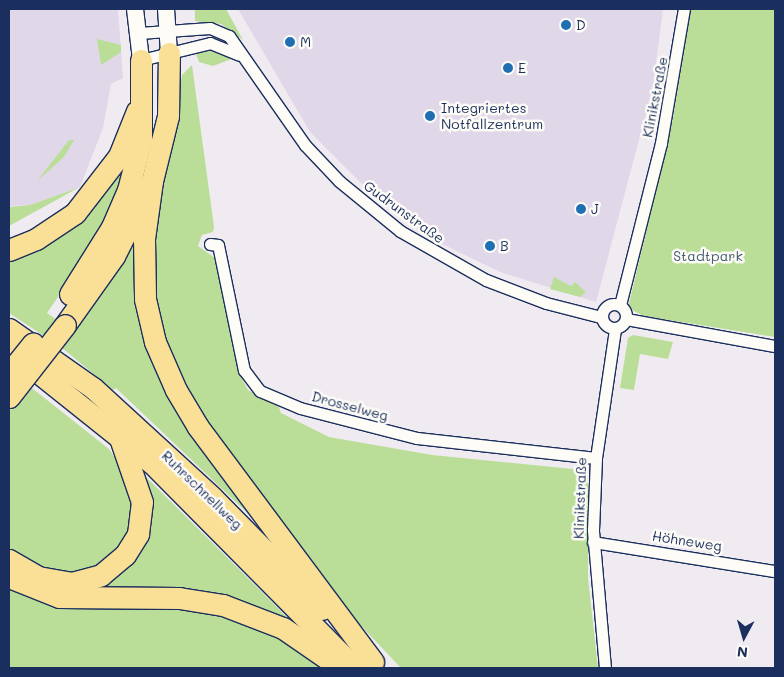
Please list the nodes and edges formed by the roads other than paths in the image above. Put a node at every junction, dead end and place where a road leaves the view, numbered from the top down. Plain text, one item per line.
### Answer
1 (135, 9) edge
2 (166, 9) edge
3 (684, 9) edge
4 (168, 30) junction
5 (139, 34) junction
6 (169, 53) junction
7 (243, 58) junction
8 (141, 60) junction
9 (142, 99) junction
10 (152, 181) junction
11 (210, 244) dead end
12 (9, 250) edge
13 (620, 305) junction
14 (601, 317) junction
15 (626, 320) junction
16 (59, 321) junction
17 (9, 329) edge
18 (615, 329) junction
19 (775, 346) edge
20 (9, 350) edge
21 (9, 373) edge
22 (9, 398) edge
23 (109, 425) junction
24 (596, 458) junction
25 (593, 542) junction
26 (9, 560) edge
27 (775, 571) edge
28 (9, 577) edge
29 (369, 666) edge
30 (341, 668) edge
31 (605, 668) edge

1 - 5 main road
2 - 4 main road
3 - 13 street, Klinikstraße
4 - 5 street, Gudrunstraße
4 - 6 main road
4 - 7 street, Gudrunstraße
5 - 8 main road
6 - 7 street
6 - 8 street
6 - 10 highway
7 - 14 street, Gudrunstraße
8 - 9 highway
9 - 12 highway
9 - 16 highway
10 - 16 highway
10 - 29 highway
11 - 24 street, Drosselweg
13 - 14 street
13 - 15 street
14 - 18 street, Gudrunstraße
15 - 18 street
15 - 19 street
16 - 21 highway, bridge
16 - 22 highway, bridge
17 - 29 highway, Ruhrschnellweg
18 - 24 street, Klinikstraße
20 - 23 highway, Ruhrschnellweg
23 - 26 highway
23 - 29 highway, Ruhrschnellweg
24 - 25 street, Klinikstraße
25 - 27 street, Höhneweg
25 - 31 street, Klinikstraße
28 - 30 highway

